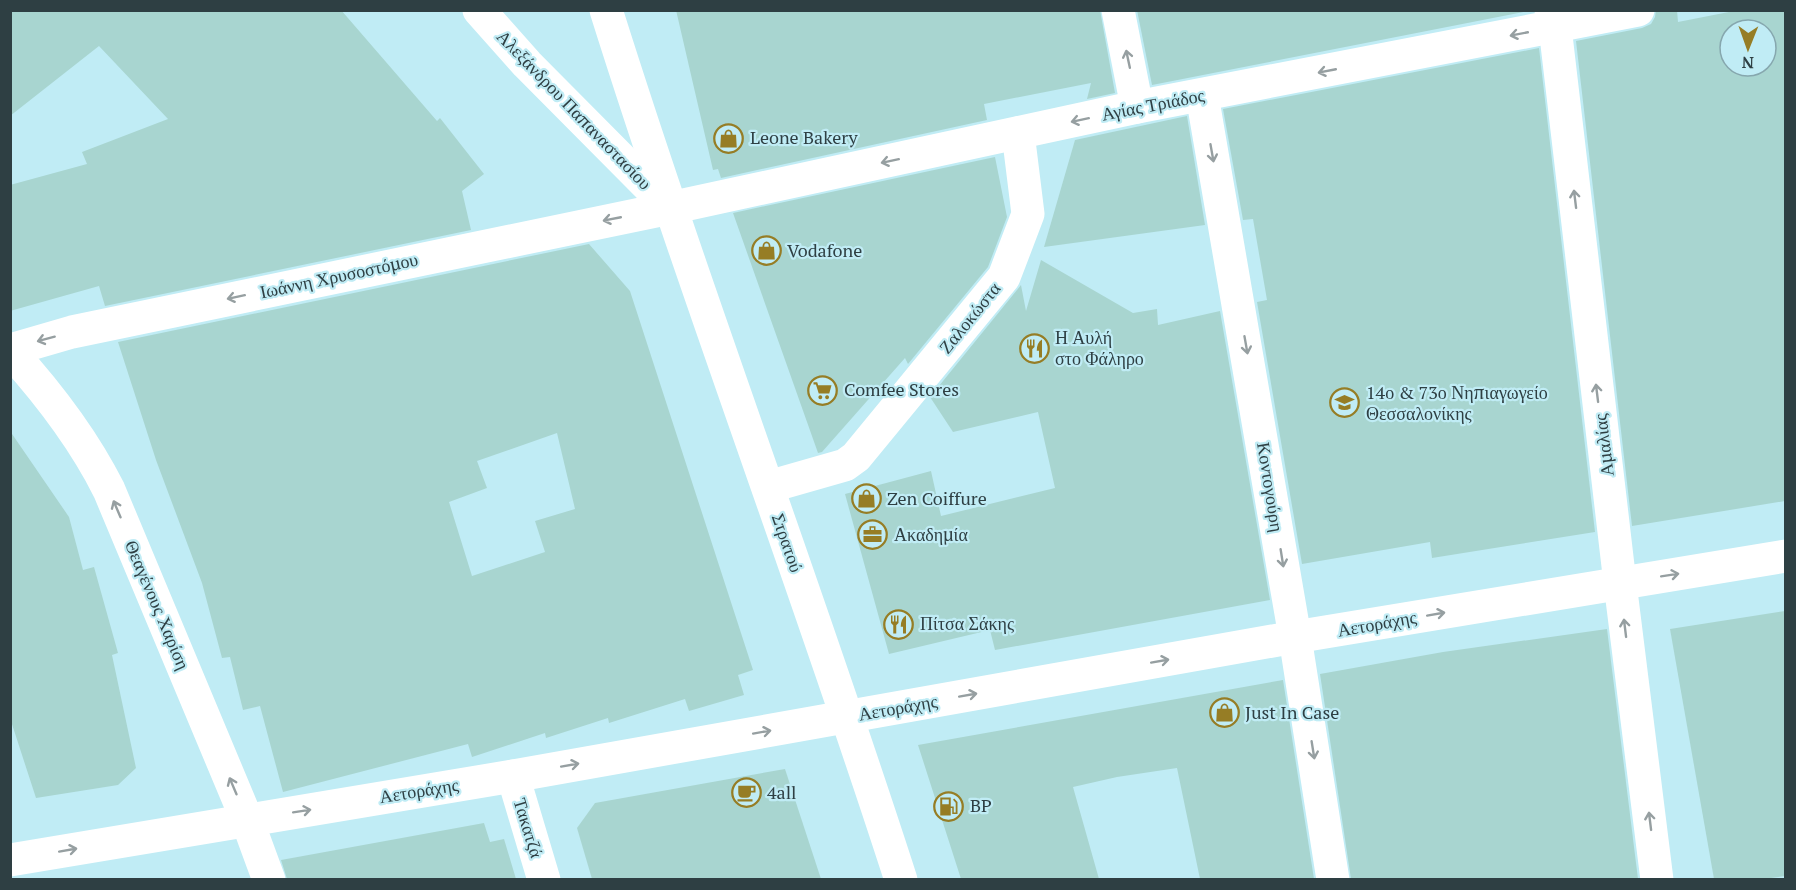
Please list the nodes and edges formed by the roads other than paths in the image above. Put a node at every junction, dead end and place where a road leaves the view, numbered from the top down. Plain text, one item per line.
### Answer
1 (479, 10) edge
2 (606, 10) edge
3 (1118, 10) edge
4 (1638, 10) edge
5 (1553, 19) edge
6 (1202, 95) junction
7 (1137, 107) junction
8 (1018, 133) junction
9 (669, 208) junction
10 (10, 350) edge
11 (768, 487) junction
12 (1785, 556) edge
13 (1620, 583) junction
14 (1295, 637) junction
15 (848, 717) junction
16 (513, 776) junction
17 (247, 820) junction
18 (10, 860) edge
19 (269, 879) edge
20 (544, 879) edge
21 (901, 879) edge
22 (1333, 879) edge
23 (1657, 879) edge

1 - 9 street, Αλεξάνδρου Παπαναστασίου
2 - 9 street, Στρατού
7 -> 3 street
4 - 5 street, Αγίας Τριάδος
5 -> 6 street, Αγίας Τριάδος
13 -> 5 street, Αμαλίας
6 - 7 street, Αγίας Τριάδος
6 -> 14 street, Κοντογούρη
7 -> 8 street, Αγίας Τριάδος
8 -> 9 street, Αγίας Τριάδος
8 - 11 street, Ζαλοκώστα
9 -> 10 street, Ιωάννη Χρυσοστόμου
9 - 11 street, Στρατού
17 -> 10 street, Θεαγένους Χαρίση
11 - 15 street, Στρατού
13 -> 12 street, Αετοράχης
14 -> 13 street, Αετοράχης
23 -> 13 street, Αμαλίας
15 -> 14 street, Αετοράχης
14 -> 22 street, Κοντογούρη
16 -> 15 street, Αετοράχης
15 - 21 street, Στρατού
17 -> 16 street, Αετοράχης
16 - 20 street, Τακατζά
18 -> 17 street, Αετοράχης
17 - 19 street, Θεαγένους Χαρίση

